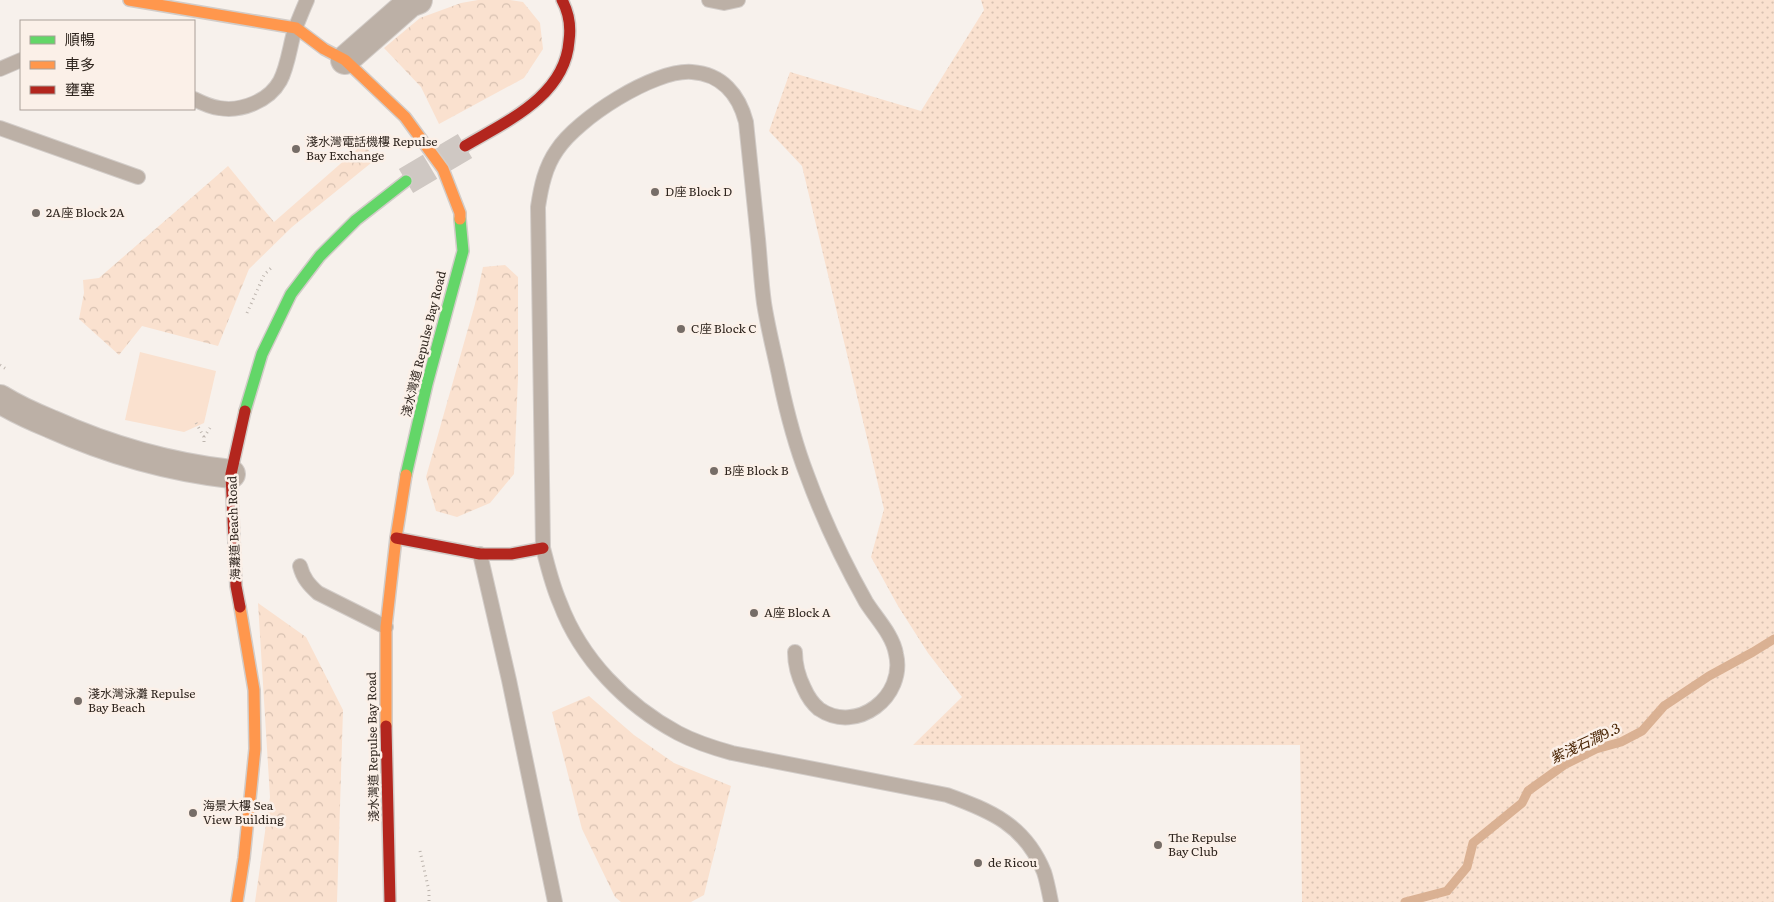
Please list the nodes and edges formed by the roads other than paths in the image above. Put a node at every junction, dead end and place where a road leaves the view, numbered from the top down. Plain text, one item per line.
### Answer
1 (129, 0) edge
2 (308, 0) edge
3 (418, 0) edge
4 (562, 0) edge
5 (710, 0) edge
6 (738, 0) edge
7 (296, 28) junction
8 (20, 60) edge
9 (346, 60) junction
10 (0, 70) edge
11 (195, 99) edge
12 (0, 128) edge
13 (465, 146) tunnel mouth
14 (138, 177) dead end
15 (406, 182) tunnel mouth
16 (0, 399) edge
17 (231, 474) junction
18 (396, 538) junction
19 (543, 548) junction
20 (480, 554) junction
21 (300, 566) dead end
22 (386, 627) junction
23 (795, 652) dead end
24 (237, 902) edge
25 (390, 902) edge
26 (555, 902) edge
27 (1051, 902) edge

1 - 7 street, 淺水灣道 Repulse Bay Road
2 - 7 lane
3 - 9 street
4 - 13 street
5 - 6 lane
7 - 9 street, 淺水灣道 Repulse Bay Road
7 - 11 lane
8 - 10 lane
9 - 18 street, 淺水灣道 Repulse Bay Road
12 - 14 lane
15 - 17 street, 海灘道 Beach Road
16 - 17 street
17 - 24 street, 海灘道 Beach Road
18 - 20 street
18 - 22 street, 淺水灣道 Repulse Bay Road
19 - 20 street
19 - 23 lane
19 - 27 lane
20 - 26 lane
21 - 22 lane
22 - 25 street, 淺水灣道 Repulse Bay Road

